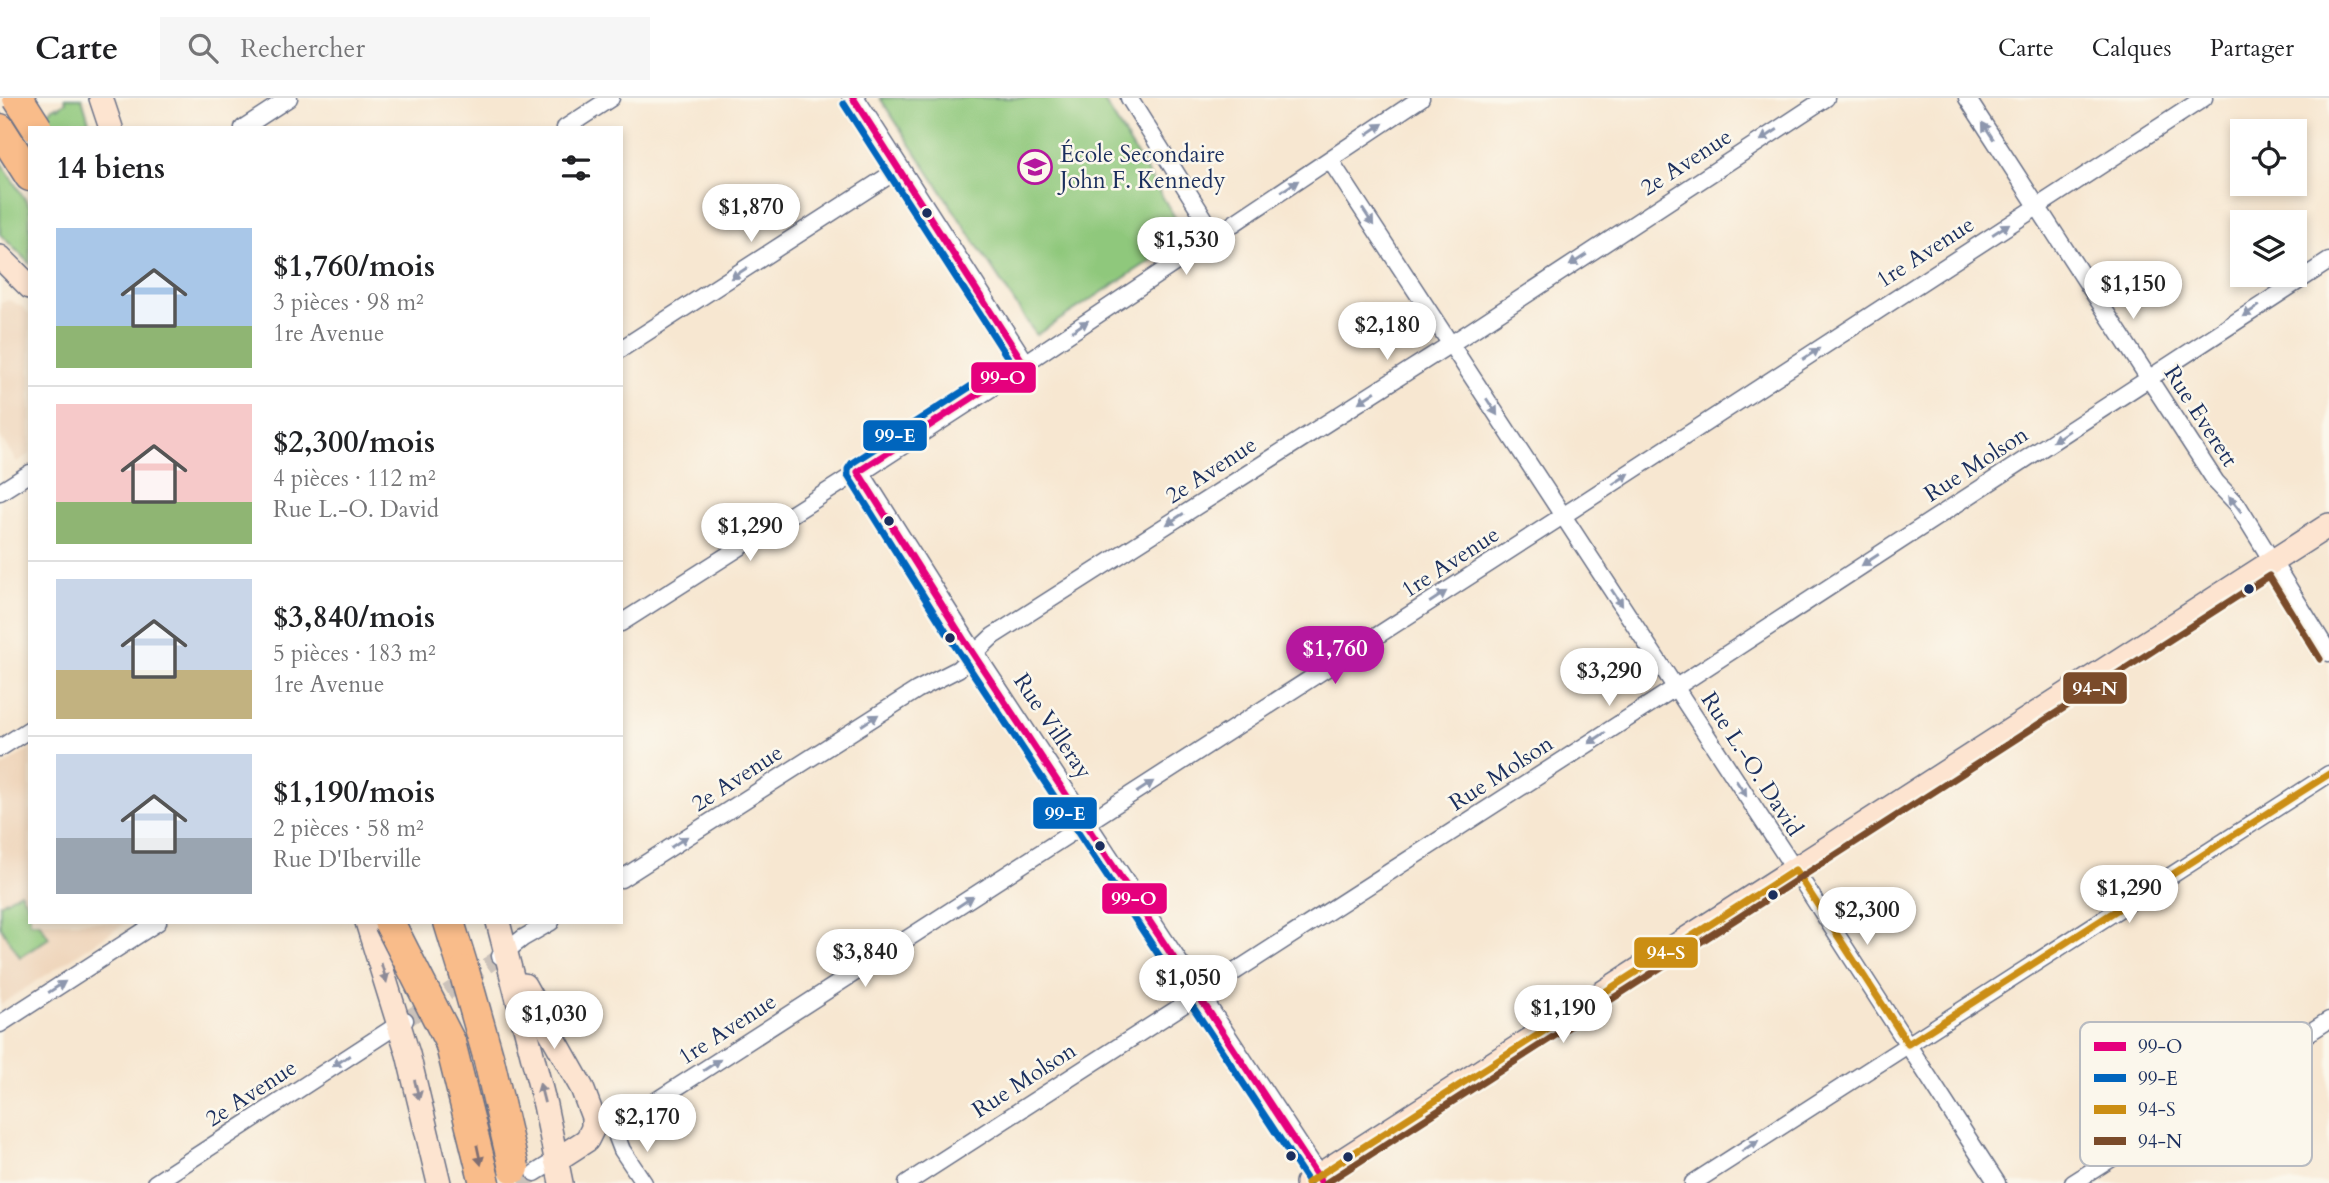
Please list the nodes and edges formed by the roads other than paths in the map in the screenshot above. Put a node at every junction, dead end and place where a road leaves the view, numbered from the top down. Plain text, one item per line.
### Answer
1 (18, 98) edge
2 (101, 98) edge
3 (289, 98) edge
4 (611, 98) edge
5 (853, 98) edge
6 (1129, 98) edge
7 (1421, 98) edge
8 (1826, 98) edge
9 (1967, 98) edge
10 (2204, 98) edge
11 (36, 126) edge
12 (110, 126) edge
13 (246, 126) edge
14 (568, 126) edge
15 (0, 129) edge
16 (1330, 160) junction
17 (899, 170) junction
18 (28, 173) edge
19 (2037, 206) junction
20 (1215, 235) junction
21 (2329, 261) edge
22 (4, 270) edge
23 (28, 286) edge
24 (1451, 343) junction
25 (623, 348) edge
26 (1024, 364) junction
27 (2149, 379) junction
28 (858, 472) junction
29 (28, 474) edge
30 (0, 492) edge
31 (1563, 516) junction
32 (2329, 525) edge
33 (2272, 561) junction
34 (623, 622) edge
35 (2329, 653) edge
36 (974, 654) junction
37 (1675, 688) junction
38 (28, 730) edge
39 (0, 748) edge
40 (2329, 774) edge
41 (1087, 824) junction
42 (1795, 870) junction
43 (623, 878) edge
44 (155, 924) edge
45 (368, 924) edge
46 (391, 924) edge
47 (415, 924) edge
48 (450, 924) edge
49 (458, 924) edge
50 (498, 924) edge
51 (548, 924) edge
52 (502, 954) junction
53 (464, 971) junction
54 (1199, 994) junction
55 (2329, 1020) edge
56 (403, 1021) junction
57 (0, 1024) edge
58 (2312, 1031) edge
59 (450, 1042) junction
60 (1908, 1044) junction
61 (556, 1160) junction
62 (2100, 1166) edge
63 (527, 1178) edge
64 (1316, 1181) edge
65 (155, 1183) edge
66 (439, 1183) edge
67 (485, 1183) edge
68 (561, 1183) edge
69 (644, 1183) edge
70 (907, 1183) edge
71 (1693, 1183) edge
72 (1997, 1183) edge
73 (2073, 1183) edge

1 - 11 highway, bridge
2 - 12 main road
3 - 13 street
4 - 14 street
5 - 17 street
6 - 20 street
16 -> 7 street
8 -> 24 street, 2e Avenue
19 -> 9 street, Rue Everett
10 - 19 street, 1re Avenue
15 - 18 highway
20 -> 16 street
16 -> 24 street, Rue L.-O. David
17 -> 25 street
17 - 26 street
19 - 27 street, Rue Everett
31 -> 19 street, 1re Avenue
26 -> 20 street
21 -> 27 street, Rue Molson
22 - 23 main road
24 -> 31 street, Rue L.-O. David
24 -> 36 street, 2e Avenue
26 - 28 street
33 -> 27 street, Rue Everett
27 -> 37 street, Rue Molson
28 - 34 street
28 - 36 street, Rue Villeray
29 - 30 street
31 -> 37 street, Rue L.-O. David
41 -> 31 street, 1re Avenue
32 - 33 main road
33 - 35 street, Rue Everett
33 - 42 main road
36 - 41 street, Rue Villeray
43 -> 36 street, 2e Avenue
37 -> 42 street, Rue L.-O. David
37 -> 54 street, Rue Molson
38 - 39 street
40 - 60 street
41 - 54 street, Rue Villeray
69 -> 41 street, 1re Avenue
42 - 60 street, Rue L.-O. David
42 - 64 main road
57 -> 44 street
45 -> 56 main road
46 - 59 highway, bridge
47 - 59 highway, bridge
48 - 53 highway
49 - 53 highway
50 - 52 main road
51 - 52 street
61 -> 52 main road
52 - 61 main road
53 - 63 highway, bridge
54 - 64 street, Rue Villeray
54 - 70 street, Rue Molson
55 - 58 street
56 -> 65 street, 2e Avenue
56 -> 66 main road
59 -> 67 highway
71 -> 60 street
60 - 72 street, Rue L.-O. David
61 - 63 street
61 - 68 main road
62 - 73 street

